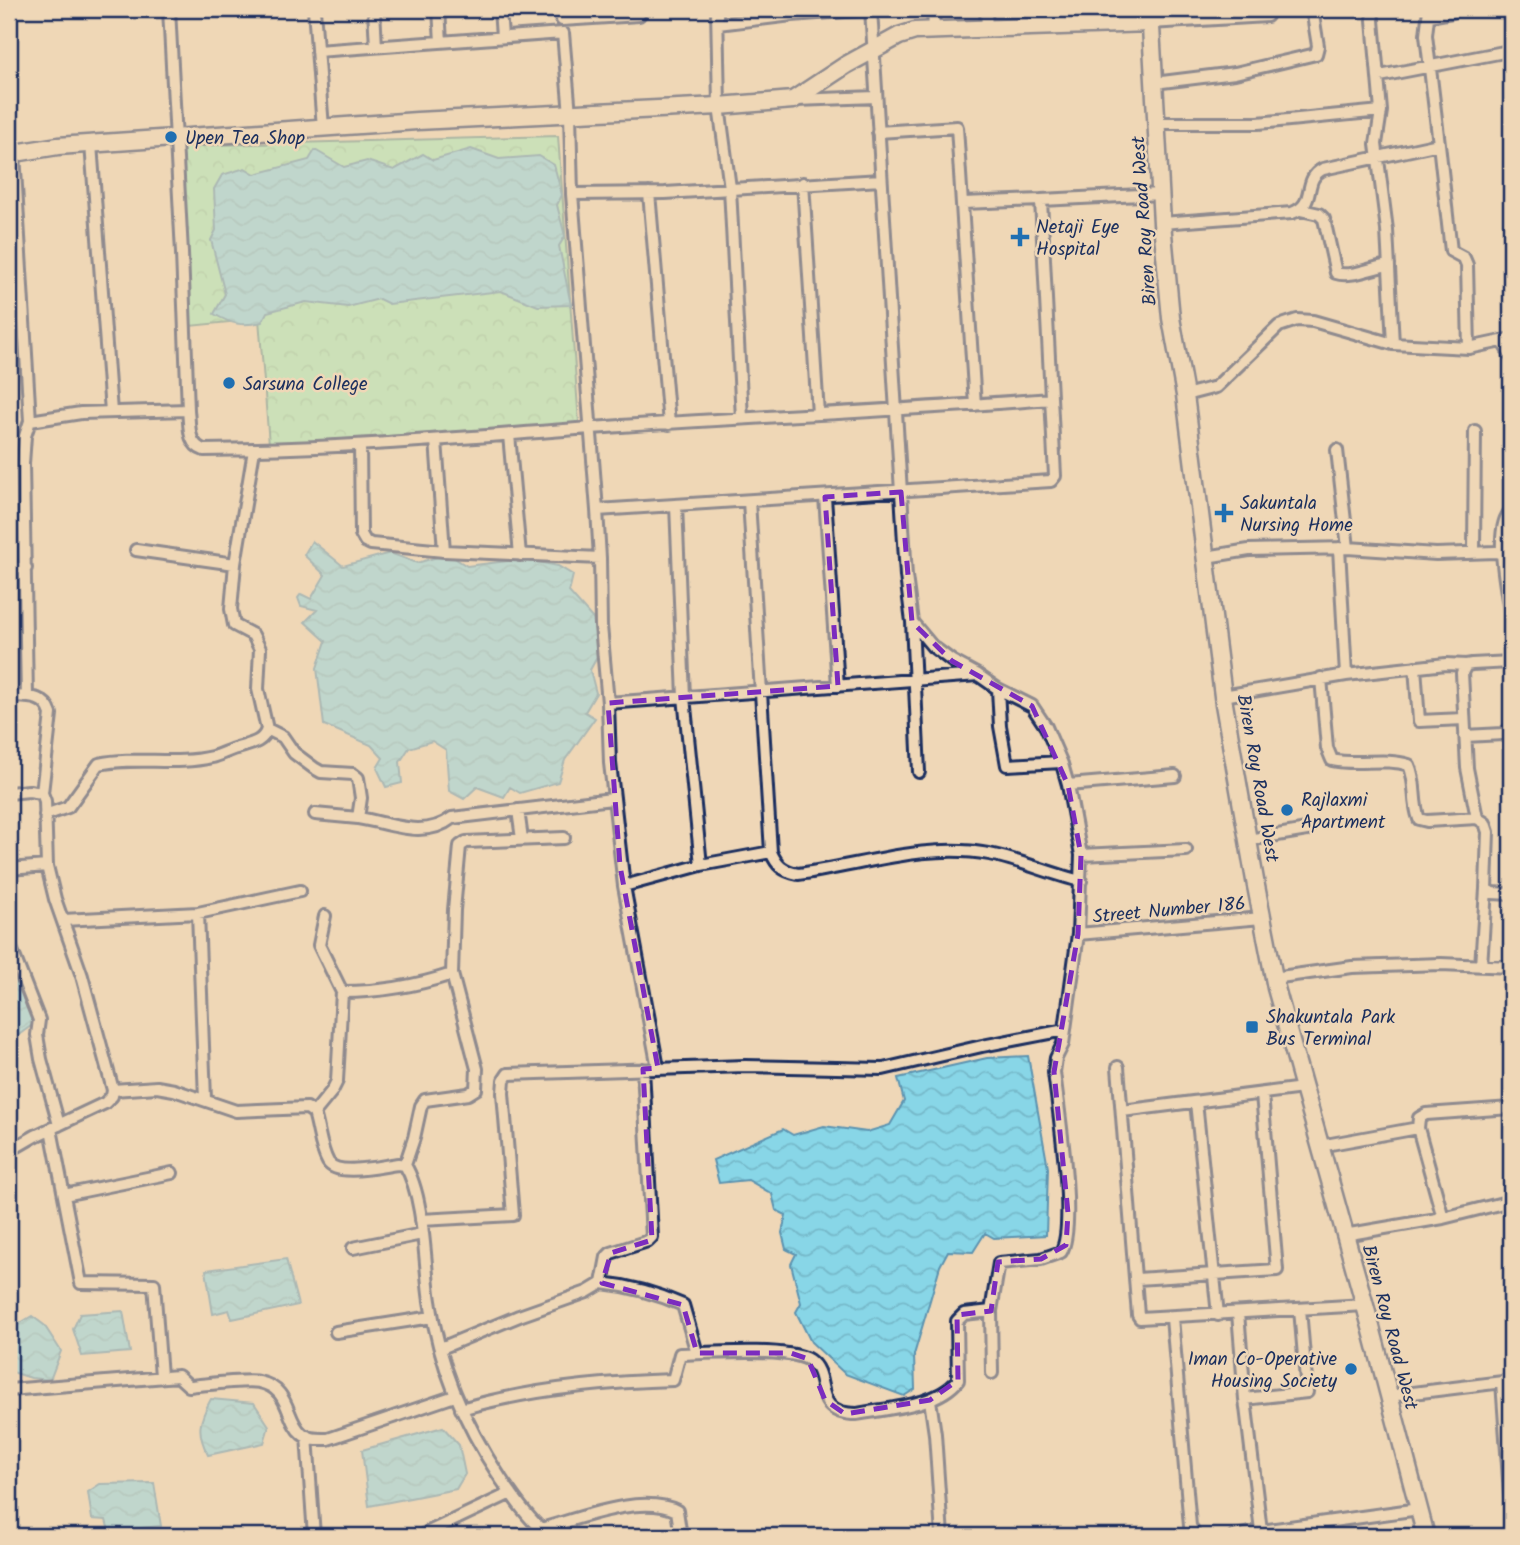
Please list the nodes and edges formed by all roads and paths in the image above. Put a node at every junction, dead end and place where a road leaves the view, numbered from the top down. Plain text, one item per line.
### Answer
1 (169, 9) edge
2 (314, 9) edge
3 (374, 9) edge
4 (439, 9) edge
5 (500, 9) edge
6 (639, 9) edge
7 (717, 9) edge
8 (871, 9) edge
9 (933, 9) edge
10 (986, 9) edge
11 (1312, 9) edge
12 (1372, 9) edge
13 (1457, 9) edge
14 (792, 12) edge
15 (1429, 12) edge
16 (562, 14) edge
17 (1150, 16) edge
18 (1267, 16) dead end
19 (718, 24) junction
20 (934, 29) junction
21 (987, 29) junction
22 (563, 33) junction
23 (502, 37) junction
24 (441, 42) junction
25 (376, 47) junction
26 (874, 50) junction
27 (317, 51) junction
28 (1509, 51) dead end
29 (1430, 67) junction
30 (1380, 76) junction
31 (1154, 83) junction
32 (876, 97) junction
33 (793, 100) junction
34 (719, 106) junction
35 (1381, 111) junction
36 (570, 114) junction
37 (1156, 123) junction
38 (323, 128) junction
39 (878, 132) junction
40 (174, 138) junction
41 (91, 144) junction
42 (1439, 144) junction
43 (11, 153) edge
44 (1378, 157) junction
45 (881, 180) junction
46 (803, 183) junction
47 (730, 188) junction
48 (649, 193) junction
49 (572, 194) junction
50 (1161, 194) junction
51 (1041, 200) junction
52 (963, 203) junction
53 (1301, 210) junction
54 (1162, 223) junction
55 (1390, 265) junction
56 (1507, 340) edge
57 (1393, 344) junction
58 (1469, 348) junction
59 (1511, 356) edge
60 (1185, 395) junction
61 (1051, 399) junction
62 (975, 405) junction
63 (187, 410) junction
64 (897, 410) junction
65 (111, 412) junction
66 (818, 414) junction
67 (742, 418) junction
68 (30, 421) junction
69 (669, 424) junction
70 (592, 428) junction
71 (1475, 431) dead end
72 (509, 435) junction
73 (436, 440) junction
74 (360, 445) junction
75 (254, 450) junction
76 (1337, 450) dead end
77 (901, 492) junction
78 (825, 497) junction
79 (749, 501) junction
80 (676, 505) junction
81 (597, 510) junction
82 (1511, 510) edge
83 (1343, 548) junction
84 (136, 550) dead end
85 (444, 551) junction
86 (1474, 552) junction
87 (520, 555) junction
88 (1507, 555) edge
89 (600, 558) junction
90 (1206, 558) junction
91 (234, 564) junction
92 (9, 568) edge
93 (26, 568) junction
94 (1511, 619) edge
95 (912, 622) junction
96 (1511, 662) edge
97 (1466, 665) junction
98 (1415, 667) junction
99 (978, 675) junction
100 (1346, 675) junction
101 (1321, 678) junction
102 (914, 680) junction
103 (838, 686) junction
104 (998, 689) junction
105 (762, 691) junction
106 (1223, 695) junction
107 (9, 696) edge
108 (27, 697) junction
109 (684, 697) junction
110 (608, 703) junction
111 (1464, 719) junction
112 (1511, 728) edge
113 (267, 729) junction
114 (1465, 736) junction
115 (1061, 762) junction
116 (919, 772) dead end
117 (1175, 776) dead end
118 (1068, 785) junction
119 (9, 793) edge
120 (41, 793) junction
121 (612, 799) junction
122 (518, 810) junction
123 (315, 814) dead end
124 (45, 815) junction
125 (358, 818) junction
126 (1477, 818) junction
127 (1307, 830) dead end
128 (564, 838) dead end
129 (522, 839) junction
130 (1248, 840) junction
131 (1186, 850) dead end
132 (771, 852) junction
133 (1082, 855) junction
134 (701, 865) junction
135 (47, 866) junction
136 (9, 869) edge
137 (1081, 881) junction
138 (624, 886) junction
139 (1486, 889) junction
140 (300, 891) dead end
141 (1511, 894) edge
142 (198, 913) junction
143 (325, 916) dead end
144 (1262, 918) junction
145 (62, 920) junction
146 (1078, 934) junction
147 (9, 943) edge
148 (1481, 966) junction
149 (1511, 967) edge
150 (452, 974) junction
151 (1273, 978) junction
152 (342, 992) junction
153 (1065, 1030) junction
154 (1118, 1067) dead end
155 (658, 1068) junction
156 (643, 1069) junction
157 (1303, 1088) junction
158 (113, 1090) junction
159 (1262, 1094) junction
160 (205, 1099) junction
161 (1196, 1102) junction
162 (1511, 1108) edge
163 (1122, 1111) junction
164 (314, 1113) junction
165 (55, 1127) junction
166 (1418, 1128) junction
167 (1320, 1146) junction
168 (9, 1151) edge
169 (405, 1165) junction
170 (172, 1173) dead end
171 (64, 1195) junction
172 (1511, 1201) edge
173 (1443, 1218) junction
174 (421, 1220) junction
175 (422, 1234) junction
176 (1344, 1235) junction
177 (353, 1248) dead end
178 (1215, 1274) junction
179 (1137, 1279) junction
180 (601, 1283) junction
181 (1365, 1305) junction
182 (1304, 1308) junction
183 (991, 1311) junction
184 (1238, 1314) junction
185 (1218, 1315) junction
186 (432, 1317) junction
187 (1172, 1318) junction
188 (335, 1332) dead end
189 (441, 1348) junction
190 (697, 1353) junction
191 (992, 1373) dead end
192 (161, 1376) junction
193 (1507, 1382) edge
194 (9, 1390) edge
195 (455, 1396) junction
196 (1388, 1396) junction
197 (1245, 1399) junction
198 (930, 1400) junction
199 (461, 1409) junction
200 (307, 1436) junction
201 (511, 1493) junction
202 (1510, 1494) edge
203 (1419, 1509) junction
204 (1261, 1531) junction
205 (542, 1533) edge
206 (314, 1536) edge
207 (420, 1536) edge
208 (681, 1536) edge
209 (942, 1536) edge
210 (1195, 1536) edge
211 (1234, 1536) edge
212 (1426, 1536) edge

1 - 40 street
2 - 27 street
3 - 25 street
4 - 24 street
5 - 23 street
6 - 16 street
7 - 19 street
8 - 14 street
8 - 26 street
9 - 20 street
10 - 21 street
11 - 31 street
12 - 30 street
13 - 15 street
14 - 19 street
15 - 29 street
16 - 22 street
17 - 18 street
17 - 21 main road
17 - 31 main road, Biren Roy Road West
19 - 34 street
20 - 21 main road
20 - 26 main road
22 - 23 street
22 - 36 street
23 - 24 street
24 - 25 street
25 - 27 street
26 - 32 street
26 - 33 main road
27 - 38 street
28 - 29 street
29 - 30 street
29 - 42 street
30 - 35 street
31 - 37 main road, Biren Roy Road West
32 - 33 street
32 - 39 street
33 - 34 main road
34 - 36 main road
34 - 47 street
35 - 37 street
35 - 44 street
36 - 38 main road
36 - 49 street
37 - 50 main road, Biren Roy Road West
38 - 40 main road
39 - 45 street
39 - 52 street
40 - 41 main road
40 - 63 street
41 - 43 main road
41 - 65 street
42 - 44 street
42 - 58 street
43 - 68 street
44 - 53 street
44 - 55 street
45 - 46 street
45 - 64 street
46 - 47 street
46 - 66 street
47 - 48 street
47 - 67 street
48 - 49 street
48 - 69 street
49 - 70 street
50 - 51 street
50 - 54 main road, Biren Roy Road West
51 - 52 street
51 - 61 street
52 - 62 street
53 - 54 street
53 - 55 street
54 - 60 main road, Biren Roy Road West
55 - 57 street
56 - 58 street
56 - 59 street
57 - 58 street
57 - 60 street
60 - 90 main road, Biren Roy Road West
61 - 62 street
61 - 77 street
62 - 64 street
63 - 65 street
63 - 75 street
64 - 66 street
64 - 77 street
65 - 68 street
66 - 67 street
67 - 69 street
68 - 93 street
69 - 70 street
70 - 72 street
70 - 81 street
71 - 86 street
72 - 73 street
72 - 87 street
73 - 74 street
73 - 85 street
74 - 75 street
74 - 85 street
75 - 91 street
76 - 83 street
77 - 78 street
77 - 95 street
78 - 79 street
78 - 103 street
79 - 80 street
79 - 105 street
80 - 81 street
80 - 109 street
81 - 89 street
82 - 88 street
83 - 86 street
83 - 90 street
83 - 100 street
84 - 91 street
85 - 87 street
86 - 88 street
87 - 89 street
88 - 94 street
89 - 110 street
90 - 106 main road, Biren Roy Road West
91 - 113 street
92 - 93 street
93 - 108 street
95 - 99 street
95 - 102 street
96 - 97 street
97 - 98 street
97 - 111 street
98 - 100 street
98 - 111 street
99 - 102 street
99 - 104 street
100 - 101 street
101 - 106 street
101 - 126 street
102 - 103 street
102 - 116 street
103 - 105 street
104 - 115 street
104 - 115 street
105 - 109 street
105 - 132 street
106 - 130 main road, Biren Roy Road West
107 - 108 street
108 - 120 street
109 - 110 street
109 - 134 street
110 - 121 street
111 - 114 street
112 - 114 street
113 - 124 street
113 - 125 street
114 - 126 street
115 - 118 street
117 - 118 street
118 - 133 street
119 - 120 street
120 - 124 street
121 - 122 street
121 - 138 street
122 - 125 street
122 - 129 street
123 - 125 street
124 - 135 street
126 - 139 street
127 - 130 street
128 - 129 street
129 - 150 street
130 - 144 main road, Biren Roy Road West
131 - 133 street
132 - 134 street
132 - 137 street
133 - 137 street
134 - 138 street
135 - 136 street
135 - 145 street
137 - 146 street
138 - 155 street
139 - 141 street
139 - 148 street
140 - 142 street
142 - 145 street
142 - 160 street
143 - 152 street
144 - 146 street, Street Number 186
144 - 151 main road, Biren Roy Road West
145 - 158 street
146 - 153 street
147 - 165 street
148 - 149 street
148 - 151 street
150 - 152 street
150 - 169 street
151 - 157 main road, Biren Roy Road West
152 - 164 street
153 - 155 street
153 - 183 street
154 - 163 street
155 - 156 street
156 - 174 street
156 - 180 street
157 - 159 street
157 - 167 main road, Biren Roy Road West
158 - 160 street
158 - 165 street
159 - 161 street
159 - 178 street
160 - 164 street
161 - 163 street
161 - 178 street
162 - 166 street
163 - 179 street
164 - 169 street
165 - 168 street
165 - 171 street
166 - 167 street
166 - 173 street
167 - 176 main road, Biren Roy Road West
169 - 174 street
170 - 171 street
171 - 192 street
172 - 173 street
173 - 176 street
174 - 175 street
175 - 177 street
175 - 186 street
176 - 181 main road, Biren Roy Road West
178 - 179 street
178 - 185 street
179 - 187 street
180 - 189 street
180 - 190 street
181 - 182 street
181 - 196 main road, Biren Roy Road West
182 - 184 street
182 - 197 street
183 - 191 street
183 - 198 street
184 - 185 street
184 - 197 street
185 - 187 street
186 - 188 street
186 - 189 street
187 - 210 street
189 - 195 street
190 - 198 street
190 - 199 street
192 - 194 street
192 - 200 street
193 - 196 street
193 - 202 street
195 - 199 street
195 - 200 street
196 - 203 main road, Biren Roy Road West
197 - 204 street
198 - 209 street
199 - 201 street
200 - 206 street
201 - 205 street
201 - 207 street
203 - 204 street
203 - 212 main road, Biren Roy Road West
204 - 211 street
205 - 208 street

